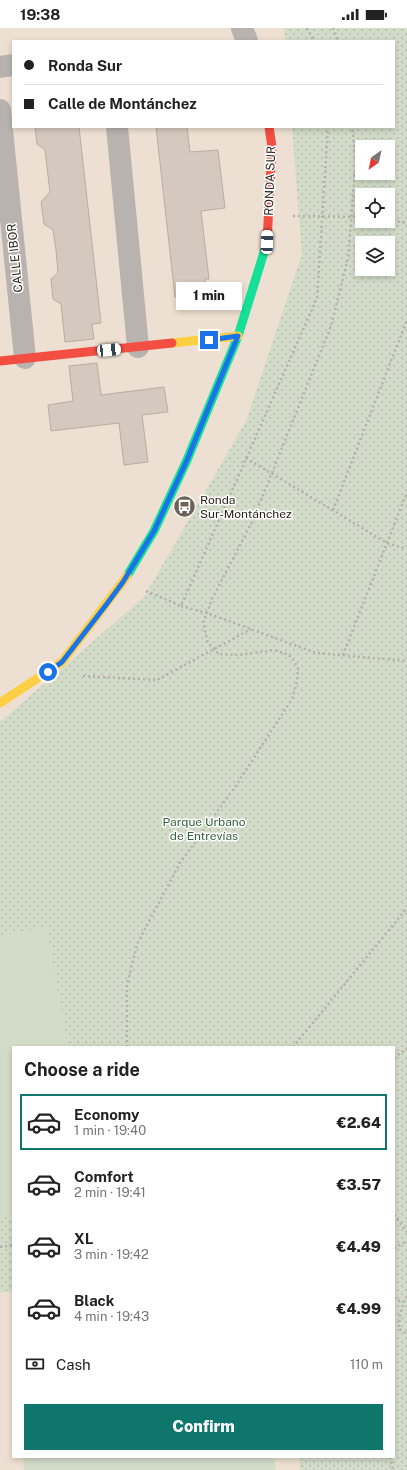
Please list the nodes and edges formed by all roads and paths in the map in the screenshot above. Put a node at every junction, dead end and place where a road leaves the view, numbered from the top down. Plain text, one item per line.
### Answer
1 (242, 28) edge
2 (307, 28) edge
3 (334, 28) edge
4 (247, 40) edge
5 (313, 40) edge
6 (338, 40) edge
7 (12, 65) edge
8 (0, 66) edge
9 (0, 110) edge
10 (117, 128) edge
11 (269, 128) edge
12 (328, 128) edge
13 (352, 128) edge
14 (268, 216) junction
15 (322, 216) junction
16 (352, 217) junction
17 (395, 221) edge
18 (407, 223) edge
19 (407, 320) edge
20 (238, 336) junction
21 (138, 347) junction
22 (25, 358) junction
23 (0, 361) edge
24 (246, 458) junction
25 (271, 474) junction
26 (407, 492) edge
27 (333, 510) junction
28 (387, 543) junction
29 (407, 549) edge
30 (123, 582) junction
31 (181, 606) junction
32 (207, 613) junction
33 (251, 629) junction
34 (214, 649) junction
35 (343, 655) junction
36 (407, 661) edge
37 (48, 672) junction
38 (0, 703) edge
39 (407, 908) edge
40 (127, 1046) edge
41 (294, 1046) edge
42 (407, 1048) edge
43 (395, 1057) edge
44 (395, 1216) edge
45 (407, 1232) edge
46 (407, 1241) edge
47 (12, 1245) edge
48 (0, 1247) edge
49 (395, 1247) edge
50 (407, 1296) edge
51 (395, 1299) edge
52 (403, 1303) junction
53 (407, 1334) edge
54 (390, 1458) edge
55 (393, 1470) edge

1 - 4 street
2 - 5 path
3 - 6 path
7 - 8 street
9 - 22 street, CALLE IBOR
10 - 21 street
11 - 14 street, RONDA SUR
12 - 15 path
13 - 16 path
14 - 15 path
14 - 20 street, RONDA SUR
15 - 16 path
15 - 24 path
16 - 25 path
17 - 18 path
19 - 27 path
20 - 21 street
20 - 30 street, RONDA SUR
21 - 22 street
22 - 23 street
24 - 25 path
24 - 31 path
25 - 27 path
25 - 32 path
26 - 28 path
27 - 28 path
28 - 29 path
28 - 35 path
30 - 31 path
30 - 37 street, RONDA SUR
31 - 32 path
32 - 33 path
32 - 34 path
33 - 34 path
33 - 35 path
34 - 37 path
34 - 40 path
35 - 36 path
37 - 38 street, RONDA SUR
39 - 41 path
42 - 43 path
44 - 45 path
46 - 49 path
47 - 48 path
50 - 52 path
51 - 52 path
52 - 53 path
54 - 55 path

